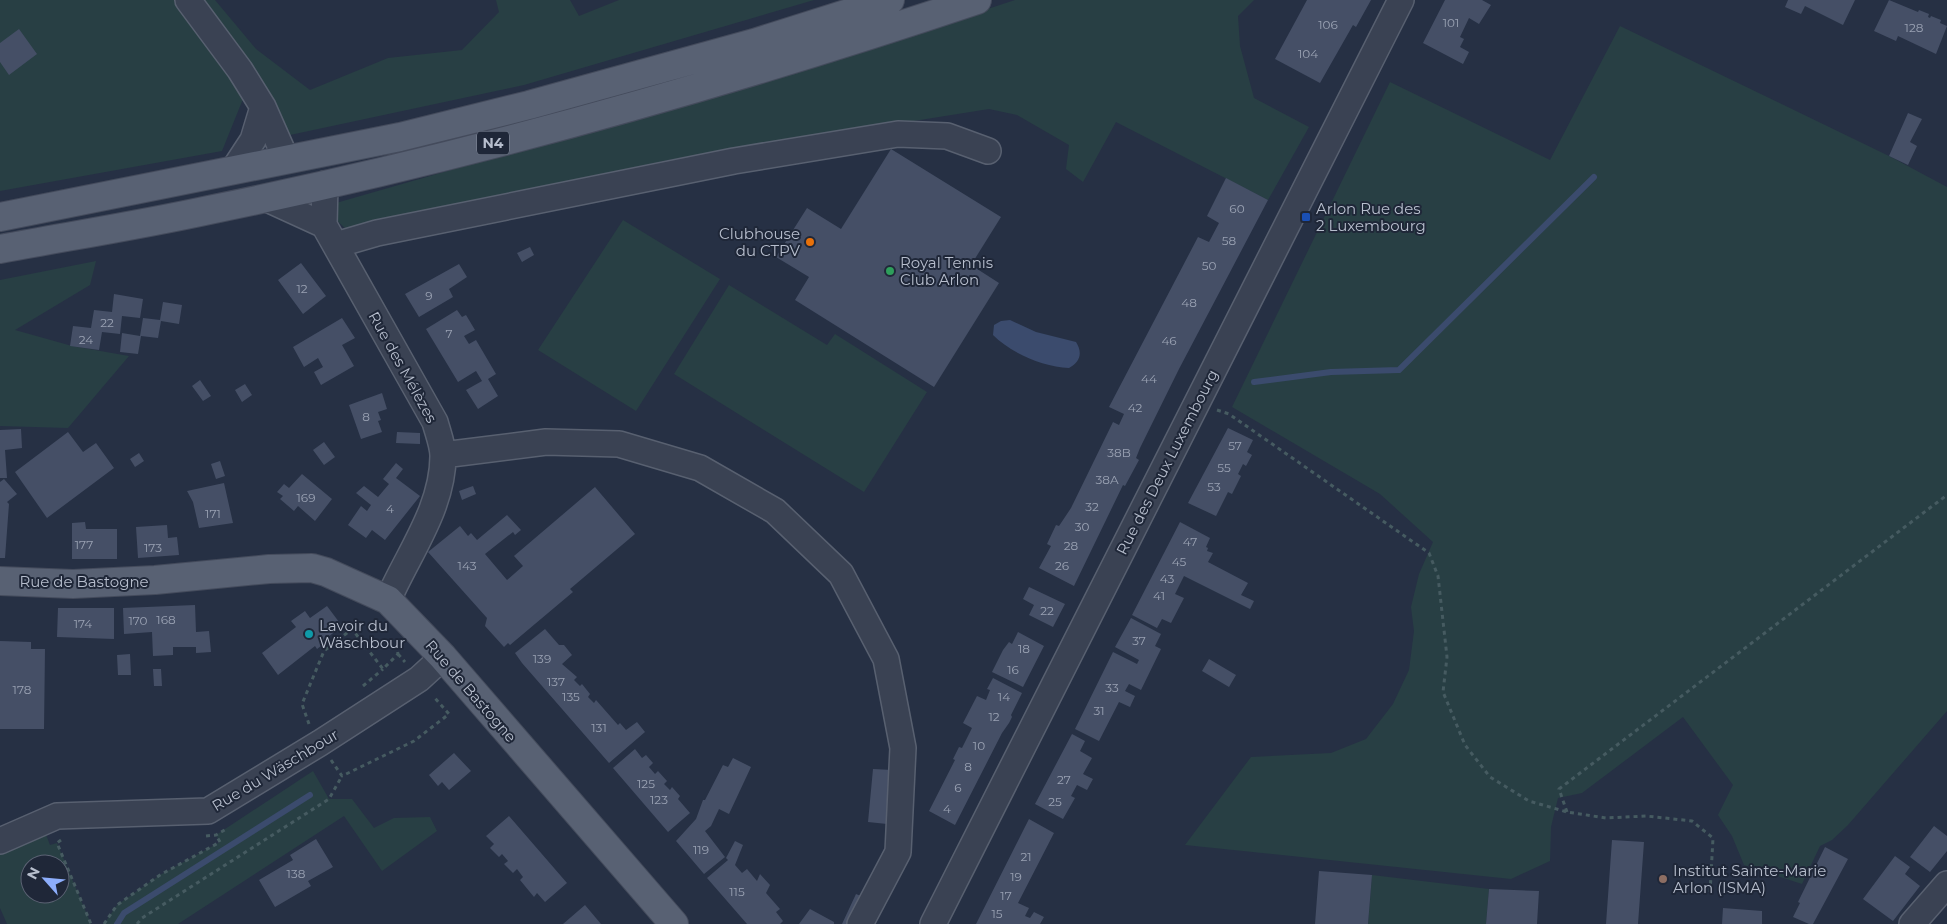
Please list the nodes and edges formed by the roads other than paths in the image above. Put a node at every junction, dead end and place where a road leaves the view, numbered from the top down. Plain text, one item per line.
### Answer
1 (188, 0) edge
2 (890, 0) edge
3 (977, 0) edge
4 (1401, 0) edge
5 (263, 107) junction
6 (988, 152) dead end
7 (286, 159) junction
8 (234, 169) junction
9 (325, 184) junction
10 (265, 198) junction
11 (0, 217) edge
12 (330, 235) junction
13 (0, 249) edge
14 (443, 455) junction
15 (0, 581) edge
16 (388, 600) junction
17 (443, 657) junction
18 (0, 841) edge
19 (1947, 884) edge
20 (674, 924) edge
21 (860, 924) edge
22 (933, 924) edge
23 (1912, 924) edge

1 - 5 street
2 - 7 main road, N4
3 - 9 main road, N4
4 - 22 street, Rue des Deux Luxembourg
5 - 7 street
5 - 8 street
6 - 12 street
7 - 8 main road, N4
8 - 11 main road, N4
9 - 10 main road, N4
9 - 12 street
10 - 12 street
10 - 13 main road, N4
12 - 14 street, Rue des Mélèzes
14 - 16 street, Rue des Mélèzes
14 - 21 street
15 - 16 main road, Rue de Bastogne
16 - 17 main road, Rue de Bastogne
17 - 18 street, Rue du Wäschbour
17 - 20 main road, Rue de Bastogne
19 - 23 street

